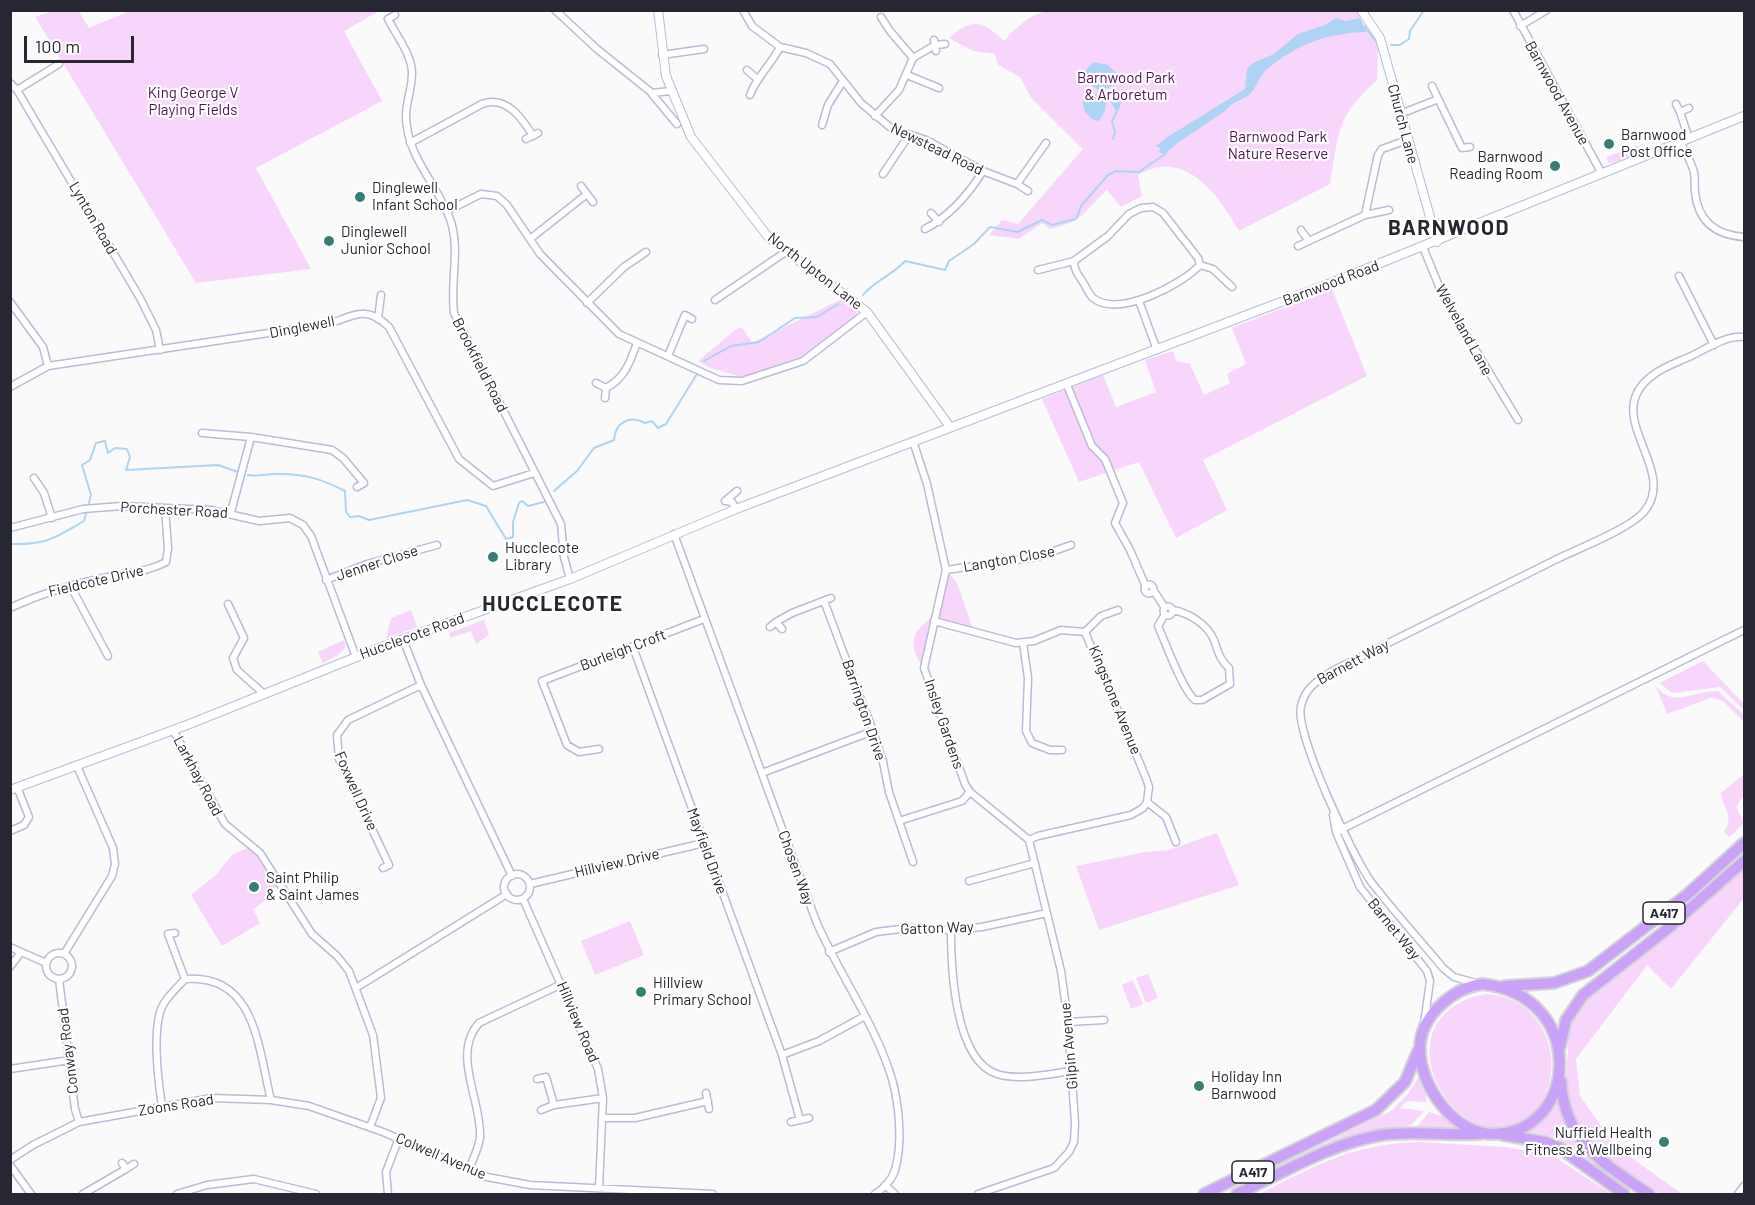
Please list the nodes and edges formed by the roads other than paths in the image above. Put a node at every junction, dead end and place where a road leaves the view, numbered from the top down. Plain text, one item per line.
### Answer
1 (555, 10) edge
2 (658, 10) edge
3 (743, 10) edge
4 (1361, 10) edge
5 (1513, 10) edge
6 (1547, 10) edge
7 (395, 15) dead end
8 (881, 17) dead end
9 (1521, 26) junction
10 (945, 44) dead end
11 (780, 48) junction
12 (704, 49) dead end
13 (662, 55) junction
14 (913, 58) junction
15 (59, 64) dead end
16 (747, 70) dead end
17 (907, 75) junction
18 (756, 78) junction
19 (843, 81) junction
20 (10, 83) edge
21 (1432, 86) dead end
22 (939, 88) dead end
23 (17, 90) junction
24 (670, 91) junction
25 (652, 93) junction
26 (750, 94) dead end
27 (1436, 100) junction
28 (1676, 104) dead end
29 (1689, 108) dead end
30 (1680, 112) junction
31 (1400, 114) junction
32 (875, 116) junction
33 (1744, 116) edge
34 (677, 123) dead end
35 (822, 125) dead end
36 (909, 135) junction
37 (526, 139) dead end
38 (1689, 139) junction
39 (1407, 140) junction
40 (410, 143) junction
41 (1046, 143) dead end
42 (1681, 143) junction
43 (1470, 147) dead end
44 (884, 170) dead end
45 (983, 171) junction
46 (1602, 174) junction
47 (1017, 184) junction
48 (581, 186) dead end
49 (1028, 191) dead end
50 (587, 194) junction
51 (593, 202) dead end
52 (1389, 210) dead end
53 (447, 211) junction
54 (931, 213) dead end
55 (1365, 215) junction
56 (939, 222) junction
57 (925, 229) dead end
58 (1301, 230) dead end
59 (1744, 237) edge
60 (530, 239) junction
61 (1308, 240) junction
62 (1437, 242) junction
63 (1298, 246) dead end
64 (1423, 247) junction
65 (787, 251) junction
66 (646, 252) dead end
67 (1074, 261) junction
68 (1200, 265) junction
69 (1038, 270) dead end
70 (1679, 276) dead end
71 (1232, 286) dead end
72 (381, 295) dead end
73 (715, 300) dead end
74 (1139, 301) junction
75 (10, 302) edge
76 (588, 303) junction
77 (867, 312) junction
78 (685, 315) dead end
79 (378, 319) junction
80 (1744, 338) edge
81 (637, 343) junction
82 (1714, 345) junction
83 (160, 350) junction
84 (1157, 350) junction
85 (668, 356) junction
86 (48, 366) junction
87 (596, 383) dead end
88 (1067, 385) junction
89 (10, 387) edge
90 (606, 388) junction
91 (605, 398) dead end
92 (1512, 409) junction
93 (1521, 412) dead end
94 (1518, 420) dead end
95 (950, 427) junction
96 (202, 433) dead end
97 (252, 437) junction
98 (914, 441) junction
99 (534, 473) junction
100 (34, 478) dead end
101 (357, 487) dead end
102 (736, 491) dead end
103 (165, 508) junction
104 (736, 509) junction
105 (231, 512) junction
106 (52, 518) junction
107 (10, 528) edge
108 (674, 534) junction
109 (437, 545) dead end
110 (1071, 545) dead end
111 (946, 570) junction
112 (570, 579) junction
113 (326, 580) junction
114 (70, 585) junction
115 (228, 604) dead end
116 (10, 608) edge
117 (1118, 610) dead end
118 (1165, 611) junction
119 (704, 619) junction
120 (934, 621) junction
121 (776, 622) junction
122 (770, 627) dead end
123 (782, 629) dead end
124 (1744, 630) edge
125 (1085, 632) junction
126 (404, 639) junction
127 (1023, 643) junction
128 (633, 647) junction
129 (108, 656) dead end
130 (356, 657) junction
131 (421, 685) junction
132 (263, 693) junction
133 (173, 730) junction
134 (873, 731) junction
135 (599, 749) dead end
136 (1062, 750) dead end
137 (77, 766) junction
138 (762, 773) junction
139 (14, 789) edge
140 (970, 792) junction
141 (1147, 802) junction
142 (1332, 808) junction
143 (898, 821) junction
144 (1344, 828) junction
145 (10, 831) edge
146 (1336, 832) junction
147 (1029, 840) junction
148 (1176, 842) dead end
149 (704, 843) junction
150 (1744, 843) edge
151 (1744, 861) edge
152 (913, 862) dead end
153 (1035, 863) junction
154 (389, 865) dead end
155 (512, 876) junction
156 (969, 881) dead end
157 (530, 884) junction
158 (507, 894) junction
159 (523, 899) junction
160 (1047, 914) junction
161 (951, 930) junction
162 (175, 933) dead end
163 (168, 934) junction
164 (160, 936) dead end
165 (10, 947) edge
166 (21, 952) junction
167 (829, 952) junction
168 (64, 954) junction
169 (46, 963) junction
170 (10, 967) edge
171 (58, 979) junction
172 (185, 979) junction
173 (562, 984) junction
174 (1482, 984) junction
175 (1499, 986) junction
176 (356, 988) junction
177 (865, 1016) junction
178 (1104, 1020) dead end
179 (1068, 1022) junction
180 (1424, 1031) junction
181 (1419, 1046) junction
182 (782, 1055) junction
183 (1560, 1059) junction
184 (70, 1060) junction
185 (10, 1069) edge
186 (1072, 1071) junction
187 (537, 1079) dead end
188 (603, 1098) junction
189 (271, 1100) junction
190 (554, 1105) junction
191 (162, 1106) junction
192 (709, 1109) dead end
193 (541, 1110) dead end
194 (603, 1118) junction
195 (809, 1118) dead end
196 (800, 1119) junction
197 (79, 1122) junction
198 (791, 1122) dead end
199 (370, 1126) junction
200 (383, 1132) joint
201 (1491, 1134) junction
202 (399, 1138) junction
203 (10, 1160) edge
204 (134, 1164) dead end
205 (10, 1165) edge
206 (469, 1169) junction
207 (530, 1185) junction
208 (885, 1185) junction
209 (1744, 1186) edge
210 (599, 1188) junction
211 (31, 1194) edge
212 (83, 1194) edge
213 (177, 1194) edge
214 (316, 1194) edge
215 (388, 1194) edge
216 (532, 1194) edge
217 (713, 1194) edge
218 (875, 1194) edge
219 (895, 1194) edge
220 (978, 1194) edge
221 (1204, 1194) edge
222 (1237, 1194) edge
223 (1624, 1194) edge
224 (1649, 1194) edge
225 (1738, 1194) edge

1 - 25 street
2 - 13 street, North Upton Lane
3 - 11 street, Newstead Road
4 - 31 street, Church Lane
5 - 9 street, Barnwood Avenue
6 - 9 street
7 - 40 street, Brookfield Road
8 - 14 street
9 - 46 street, Barnwood Avenue
10 - 14 street
11 - 18 street
11 - 19 street, Newstead Road
12 - 13 street
13 - 24 street, North Upton Lane
14 - 17 street
15 - 23 street
16 - 18 street
17 - 22 street
17 - 32 street
18 - 26 street
19 - 32 street, Newstead Road
19 - 35 street
20 - 23 street, Lynton Road
21 - 27 street
23 - 83 street, Lynton Road
24 - 25 street
24 - 65 street, North Upton Lane
25 - 34 street
27 - 31 street
27 - 43 street
28 - 30 street
29 - 30 street
30 - 38 street
31 - 39 street, Church Lane
32 - 36 street, Newstead Road
33 - 38 street, Barnwood Road
36 - 44 street
36 - 45 street, Newstead Road
37 - 40 street
38 - 42 street, Barnwood Road
39 - 55 street
39 - 62 street, Church Lane
40 - 53 street, Brookfield Road
41 - 47 street
42 - 46 street, Barnwood Road
42 - 59 street
45 - 47 street, Newstead Road
45 - 56 street
46 - 62 street, Barnwood Road
47 - 49 street, Newstead Road
48 - 50 street
50 - 51 street
50 - 60 street
52 - 55 street
53 - 60 street
53 - 99 street, Brookfield Road
54 - 56 street
55 - 61 street
56 - 57 street
58 - 61 street
60 - 76 street
61 - 63 street
62 - 64 street, Barnwood Road
64 - 84 street, Barnwood Road
64 - 92 street, Welveland Lane
65 - 73 street
65 - 77 street, North Upton Lane
66 - 76 street
67 - 68 street
67 - 69 street
67 - 74 street
68 - 71 street
68 - 74 street
70 - 82 street
72 - 79 street
74 - 84 street
75 - 86 street
76 - 81 street
77 - 85 street
77 - 95 street, North Upton Lane
78 - 85 street
79 - 83 street, Dinglewell
79 - 99 street
80 - 82 street, Barnett Way
81 - 85 street
81 - 90 street
82 - 142 street, Barnett Way
83 - 86 street, Dinglewell
84 - 88 street, Barnwood Road
86 - 89 street
87 - 90 street
88 - 95 street, Barnwood Road
88 - 118 street
90 - 91 street
92 - 93 street
92 - 94 street, Welveland Lane
95 - 98 street, Barnwood Road
96 - 97 street
97 - 101 street
97 - 105 street
98 - 104 street, Hucclecote Road
98 - 111 street, Insley Gardens
99 - 112 street, Brookfield Road
100 - 106 street
102 - 104 street
103 - 105 street, Porchester Road
103 - 106 street, Porchester Road
103 - 114 street, Fieldcote Drive
104 - 108 street, Hucclecote Road
105 - 113 street, Porchester Road
106 - 107 street, Porchester Road
108 - 112 street, Hucclecote Road
108 - 119 street, Chosen Way
109 - 113 street, Jenner Close
110 - 111 street, Langton Close
111 - 120 street, Insley Gardens
112 - 126 street, Hucclecote Road
113 - 130 street, Porchester Road
114 - 116 street, Fieldcote Drive
114 - 129 street
115 - 132 street
117 - 125 street
118 - 118 street
119 - 128 street, Burleigh Croft
119 - 138 street, Chosen Way
120 - 127 street
120 - 140 street, Insley Gardens
121 - 122 street
121 - 123 street
121 - 134 street, Barrington Drive
124 - 144 street
125 - 127 street, Kingstone Avenue
125 - 141 street, Kingstone Avenue
126 - 130 street, Hucclecote Road
126 - 131 street
127 - 136 street
128 - 135 street, Burleigh Croft
128 - 149 street, Mayfield Drive
130 - 132 street, Hucclecote Road
131 - 154 street, Foxwell Drive
131 - 155 street
132 - 133 street, Hucclecote Road
133 - 137 street, Hucclecote Road
133 - 176 street, Larkhay Road
134 - 138 street
134 - 143 street, Barrington Drive
137 - 139 street, Hucclecote Road
137 - 168 street
138 - 167 street, Chosen Way
139 - 145 street
140 - 143 street
140 - 147 street, Insley Gardens
141 - 147 street
141 - 148 street
142 - 144 street, Barnett Way
142 - 146 street, Barnet Way
143 - 152 street, Barrington Drive
144 - 146 street
144 - 174 street, Barnet Way
146 - 180 street, Barnet Way
147 - 153 street, Gilpin Avenue
149 - 157 street, Hillview Drive
149 - 182 street, Mayfield Drive
150 - 175 highway, A417
151 - 183 highway, A417
153 - 156 street
153 - 160 street, Gilpin Avenue
155 - 157 street
155 - 158 street
157 - 159 street
158 - 159 street
158 - 176 street
159 - 173 street, Hillview Road
160 - 161 street, Gatton Way
160 - 179 street, Gilpin Avenue
161 - 167 street, Gatton Way
161 - 186 street
162 - 163 street
163 - 164 street
163 - 172 street
165 - 166 street
166 - 169 street
166 - 170 street
167 - 177 street, Chosen Way
168 - 169 street
168 - 171 street
169 - 171 street
171 - 184 street, Conway Road
172 - 189 street
172 - 191 street
173 - 188 street, Hillview Road
173 - 206 street
174 - 175 highway
174 - 180 highway
175 - 183 highway
176 - 199 street, Larkhay Road
177 - 182 street
177 - 208 street, Chosen Way
178 - 179 street
179 - 186 street, Gilpin Avenue
180 - 181 highway
181 - 201 highway
181 - 221 highway, A417
182 - 196 street, Mayfield Drive
183 - 201 highway
183 - 224 highway, A417
184 - 185 street
184 - 197 street, Conway Road
186 - 220 street, Gilpin Avenue
187 - 190 street
188 - 190 street
188 - 194 street, Hillview Road
189 - 191 street, Zoons Road
189 - 199 street, Zoons Road
190 - 193 street
191 - 197 street, Zoons Road
192 - 194 street
194 - 210 street, Hillview Road
195 - 196 street
196 - 198 street
197 - 203 street, Zoons Road
199 - 200 street, Zoons Road
200 - 202 street, Colwell Avenue
201 - 222 highway, A417
201 - 223 highway, A417
202 - 206 street, Colwell Avenue
202 - 215 street
204 - 212 street
205 - 211 street
206 - 207 street, Colwell Avenue
207 - 210 street, Colwell Avenue
207 - 216 street
208 - 218 street, Chosen Way
208 - 219 street
209 - 225 street
210 - 217 street, Colwell Avenue
213 - 214 street

